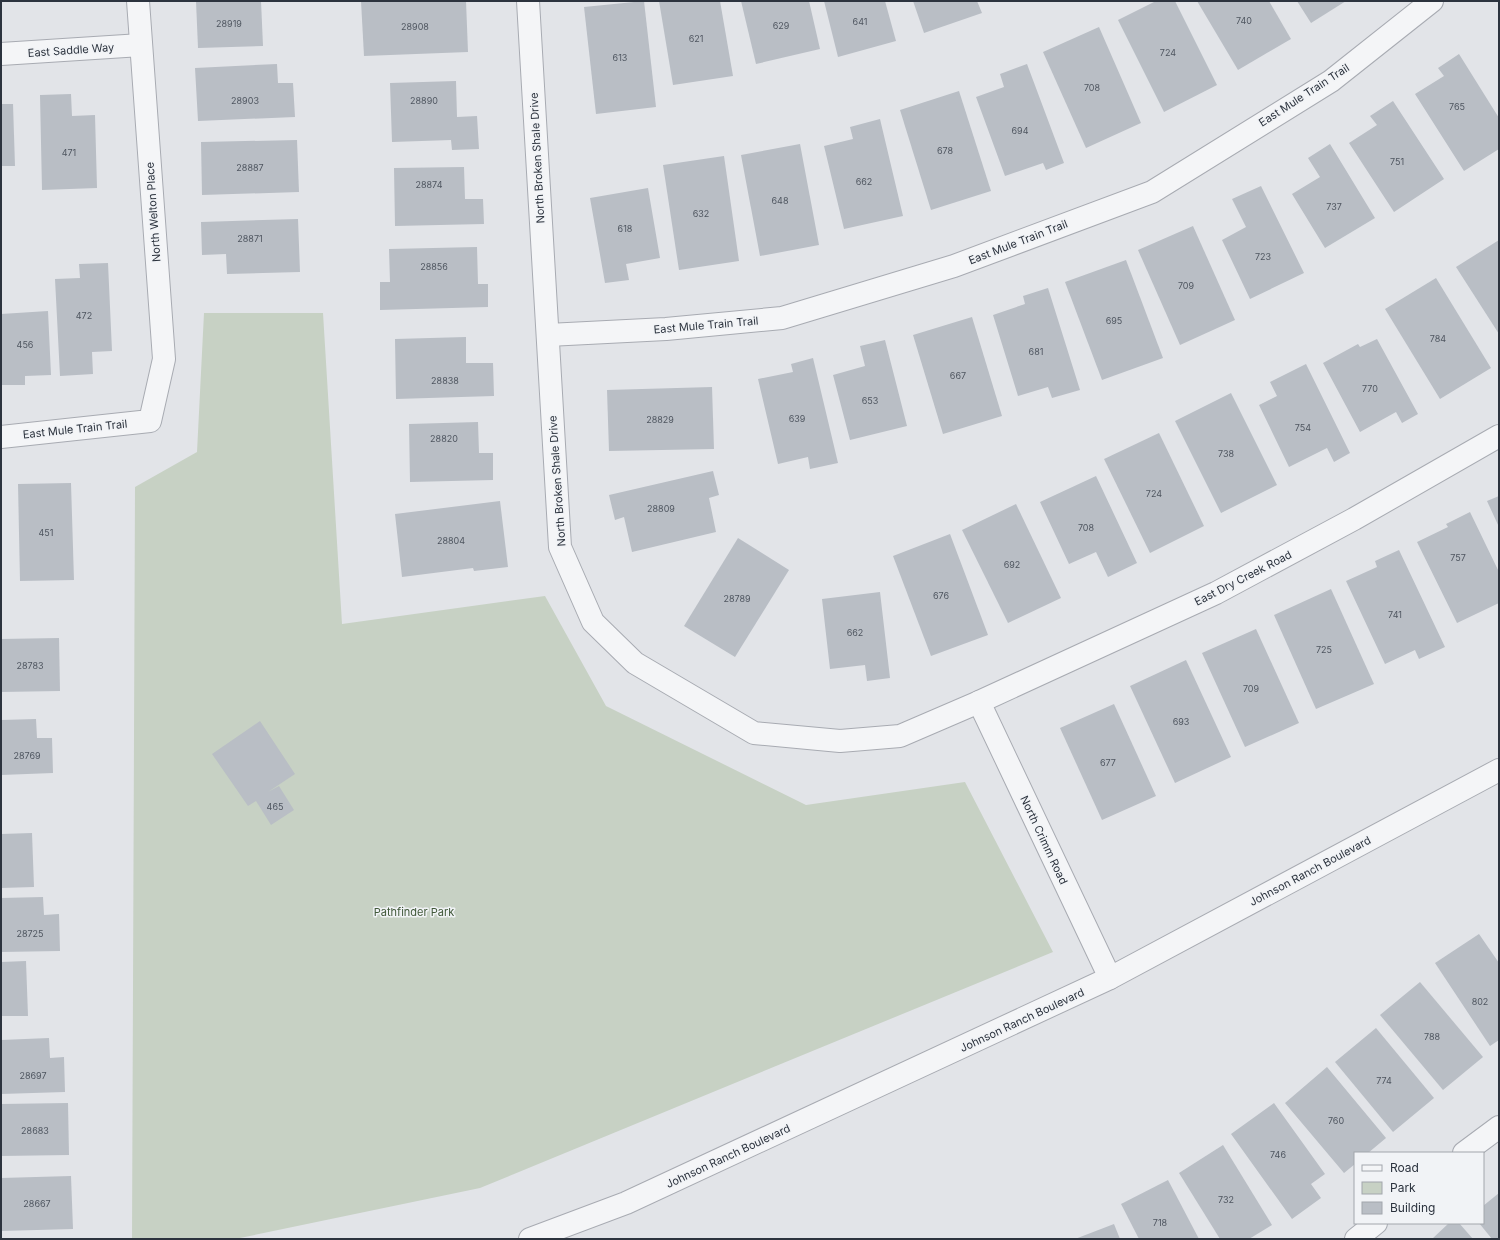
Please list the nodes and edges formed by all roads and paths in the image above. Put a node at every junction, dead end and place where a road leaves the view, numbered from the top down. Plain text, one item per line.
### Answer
1 (138, 1) edge
2 (528, 1) edge
3 (1432, 1) edge
4 (141, 45) junction
5 (1, 54) edge
6 (548, 335) junction
7 (150, 421) joint
8 (1499, 436) edge
9 (1, 437) edge
10 (979, 702) junction
11 (1499, 770) edge
12 (1110, 978) junction
13 (1499, 1126) edge
14 (1465, 1152) edge
15 (1375, 1224) edge
16 (530, 1239) edge
17 (1356, 1239) edge

1 - 4 street, North Welton Place
2 - 6 street, North Broken Shale Drive
3 - 6 street, East Mule Train Trail
4 - 5 street, East Saddle Way
4 - 7 street, North Welton Place
6 - 10 street, North Broken Shale Drive
7 - 9 street, East Mule Train Trail
8 - 10 street, East Dry Creek Road
10 - 12 street, North Crimm Road
11 - 12 street, Johnson Ranch Boulevard
12 - 16 street, Johnson Ranch Boulevard
13 - 14 street
15 - 17 street

